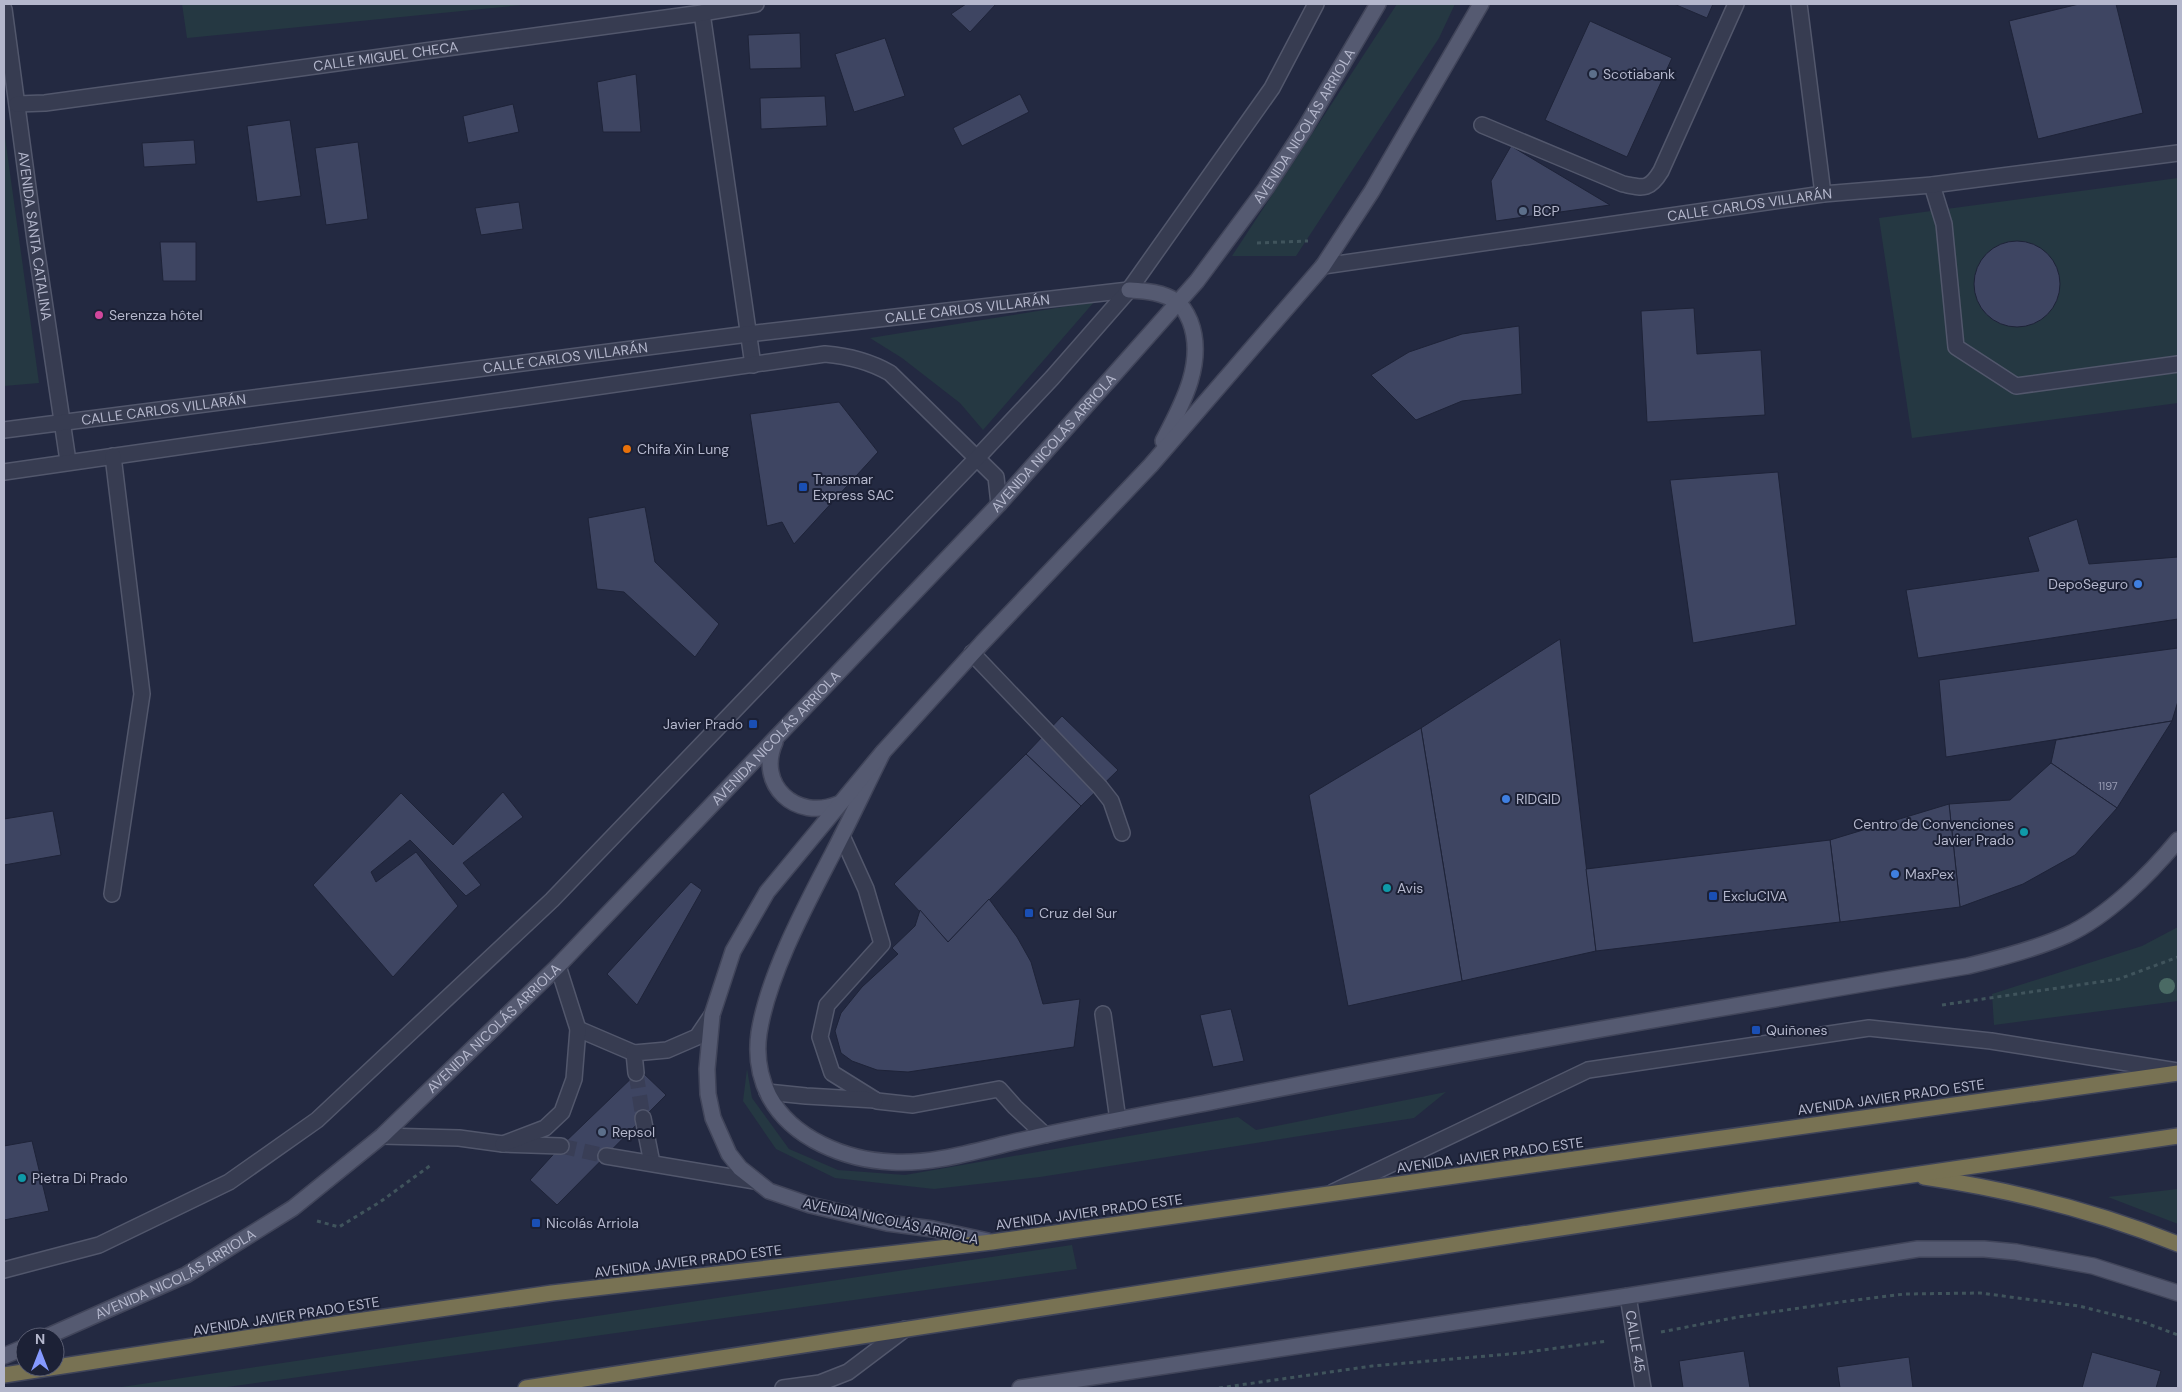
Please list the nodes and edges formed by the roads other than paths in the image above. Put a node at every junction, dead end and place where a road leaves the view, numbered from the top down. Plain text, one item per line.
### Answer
1 (756, 4) edge
2 (1316, 4) edge
3 (1378, 4) edge
4 (1481, 4) edge
5 (1736, 4) edge
6 (1799, 4) edge
7 (4, 9) edge
8 (702, 13) junction
9 (16, 104) junction
10 (1482, 125) dead end
11 (2178, 152) edge
12 (1932, 185) junction
13 (1823, 194) junction
14 (1324, 266) junction
15 (1129, 290) junction
16 (1178, 303) junction
17 (748, 334) junction
18 (752, 364) junction
19 (2178, 364) edge
20 (61, 422) junction
21 (4, 430) edge
22 (113, 456) junction
23 (977, 458) junction
24 (68, 461) junction
25 (1151, 465) junction
26 (4, 472) edge
27 (999, 504) junction
28 (972, 653) junction
29 (778, 736) junction
30 (882, 752) junction
31 (838, 804) junction
32 (1122, 833) dead end
33 (842, 836) junction
34 (2178, 840) edge
35 (112, 894) dead end
36 (558, 966) junction
37 (1103, 1014) dead end
38 (712, 1015) junction
39 (578, 1030) junction
40 (634, 1053) junction
41 (2178, 1072) edge
42 (636, 1073) tunnel mouth
43 (767, 1092) junction
44 (877, 1100) junction
45 (644, 1118) tunnel mouth
46 (1118, 1120) junction
47 (1045, 1135) junction
48 (382, 1136) junction
49 (2178, 1136) edge
50 (503, 1144) junction
51 (561, 1146) tunnel mouth
52 (606, 1156) tunnel mouth
53 (652, 1163) junction
54 (1908, 1175) junction
55 (755, 1180) junction
56 (1328, 1194) junction
57 (992, 1242) junction
58 (2178, 1244) edge
59 (4, 1270) edge
60 (2178, 1293) edge
61 (1628, 1296) junction
62 (65, 1329) edge
63 (905, 1329) junction
64 (4, 1375) edge
65 (526, 1388) edge
66 (783, 1388) edge
67 (1020, 1388) edge
68 (1643, 1388) edge

1 - 8 street, CALLE MIGUEL CHECA
2 - 15 street
3 - 16 main road, AVENIDA NICOLÁS ARRIOLA
4 - 14 main road, AVENIDA NICOLÁS ARRIOLA
5 - 10 street
6 - 13 street
7 - 9 street, AVENIDA SANTA CATALINA
8 - 9 street, CALLE MIGUEL CHECA
8 - 17 street
9 - 20 street, AVENIDA SANTA CATALINA
11 - 12 street, CALLE CARLOS VILLARÁN
12 - 13 street, CALLE CARLOS VILLARÁN
12 - 19 street
13 - 14 street, CALLE CARLOS VILLARÁN
14 - 25 main road, AVENIDA NICOLÁS ARRIOLA
15 - 16 main road
15 - 17 street, CALLE CARLOS VILLARÁN
15 - 23 street
16 - 25 main road
16 - 27 main road, AVENIDA NICOLÁS ARRIOLA
17 - 18 street
17 - 20 street, CALLE CARLOS VILLARÁN
18 - 22 street
18 - 23 street
20 - 21 street, CALLE CARLOS VILLARÁN
20 - 24 street, AVENIDA SANTA CATALINA
22 - 24 street
22 - 35 street
23 - 27 street
23 - 59 street
24 - 26 street
25 - 28 main road, AVENIDA NICOLÁS ARRIOLA
27 - 29 main road, AVENIDA NICOLÁS ARRIOLA
28 - 30 main road, AVENIDA NICOLÁS ARRIOLA
28 - 32 street
29 - 31 main road
29 - 36 main road, AVENIDA NICOLÁS ARRIOLA
30 - 31 main road, AVENIDA NICOLÁS ARRIOLA
30 - 33 main road
31 - 38 main road, AVENIDA NICOLÁS ARRIOLA
33 - 43 main road
33 - 44 street
34 - 46 main road
36 - 39 street
36 - 48 main road, AVENIDA NICOLÁS ARRIOLA
37 - 46 street
38 - 40 street
38 - 55 main road, AVENIDA NICOLÁS ARRIOLA
39 - 40 street
39 - 50 street
40 - 42 street
41 - 56 highway, AVENIDA JAVIER PRADO ESTE
41 - 56 street
43 - 44 street
43 - 47 main road
44 - 47 street
45 - 53 street
46 - 47 main road
48 - 50 street
48 - 62 main road, AVENIDA NICOLÁS ARRIOLA
49 - 54 highway
50 - 51 street
52 - 53 street
53 - 55 street
54 - 58 highway
54 - 63 highway
55 - 57 main road, AVENIDA NICOLÁS ARRIOLA
56 - 57 highway, AVENIDA JAVIER PRADO ESTE
57 - 64 highway, AVENIDA JAVIER PRADO ESTE
60 - 61 main road
61 - 67 main road
61 - 68 street, CALLE 45
63 - 65 highway
63 - 66 street

